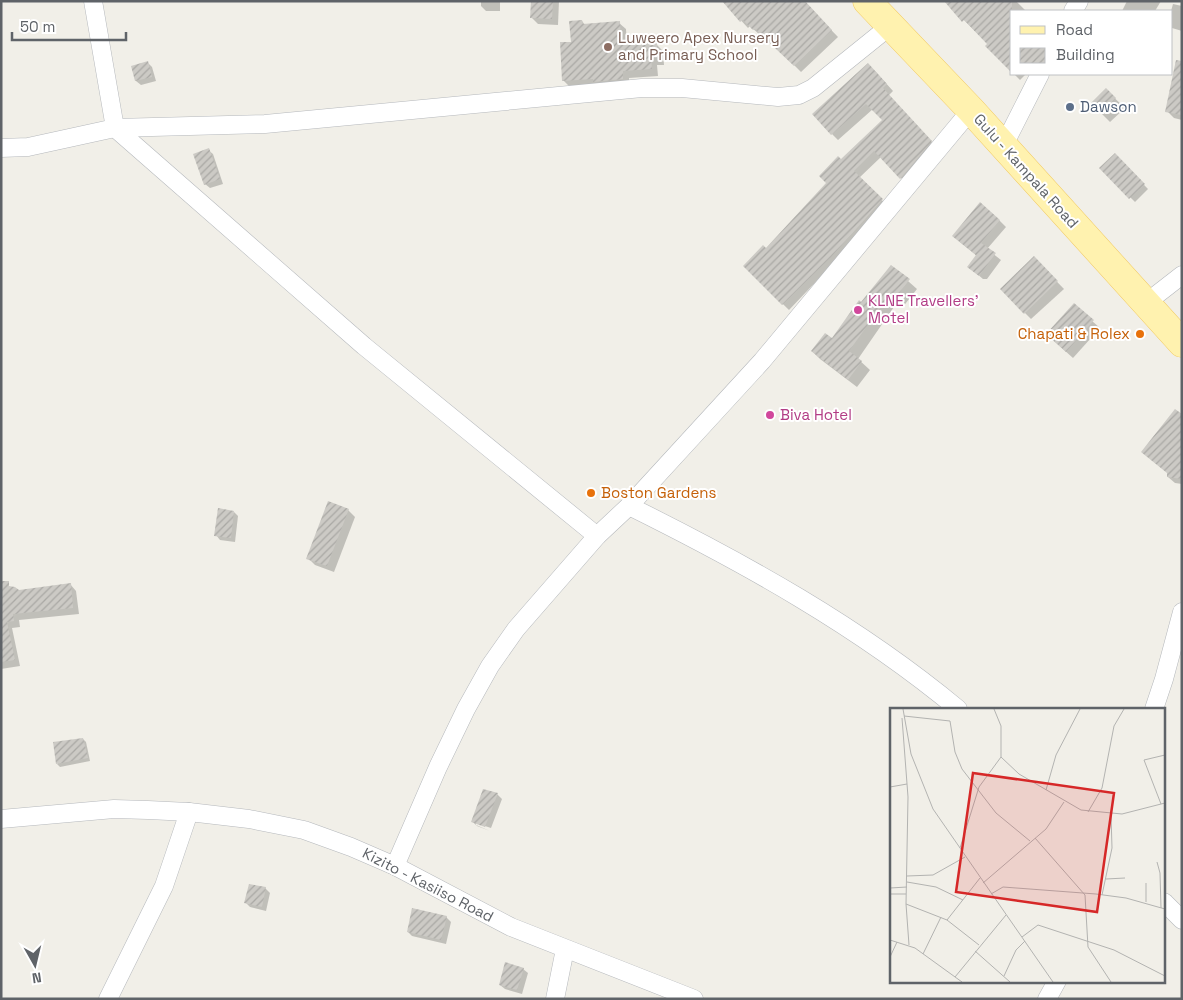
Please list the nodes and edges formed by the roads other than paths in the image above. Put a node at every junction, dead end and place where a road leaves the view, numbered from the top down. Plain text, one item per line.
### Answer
1 (93, 1) edge
2 (867, 1) edge
3 (890, 26) junction
4 (1039, 75) edge
5 (971, 110) junction
6 (115, 128) junction
7 (1003, 147) junction
8 (1, 148) edge
9 (1182, 275) edge
10 (1146, 304) junction
11 (1182, 343) edge
12 (629, 506) junction
13 (597, 536) junction
14 (1182, 612) edge
15 (957, 708) edge
16 (1154, 708) edge
17 (189, 812) junction
18 (1, 819) edge
19 (395, 866) junction
20 (1166, 904) edge
21 (1182, 920) edge
22 (565, 949) junction
23 (1056, 982) edge
24 (108, 999) edge
25 (554, 999) edge
26 (694, 999) edge
27 (1047, 999) edge

1 - 6 street
2 - 3 main road, Gulu - Kampala Road
3 - 5 main road, Gulu - Kampala Road
3 - 6 street
4 - 7 street
5 - 7 main road, Gulu - Kampala Road
5 - 12 street
6 - 8 street
6 - 13 street
7 - 10 main road, Gulu - Kampala Road
9 - 10 street
10 - 11 main road, Gulu - Kampala Road
12 - 13 street
12 - 15 street
13 - 19 street
14 - 16 street
17 - 18 street, Kizito - Kasiiso Road
17 - 19 street, Kizito - Kasiiso Road
17 - 24 street
19 - 22 street, Kizito - Kasiiso Road
20 - 21 street
22 - 25 street
22 - 26 street, Kizito - Kasiiso Road
23 - 27 street

